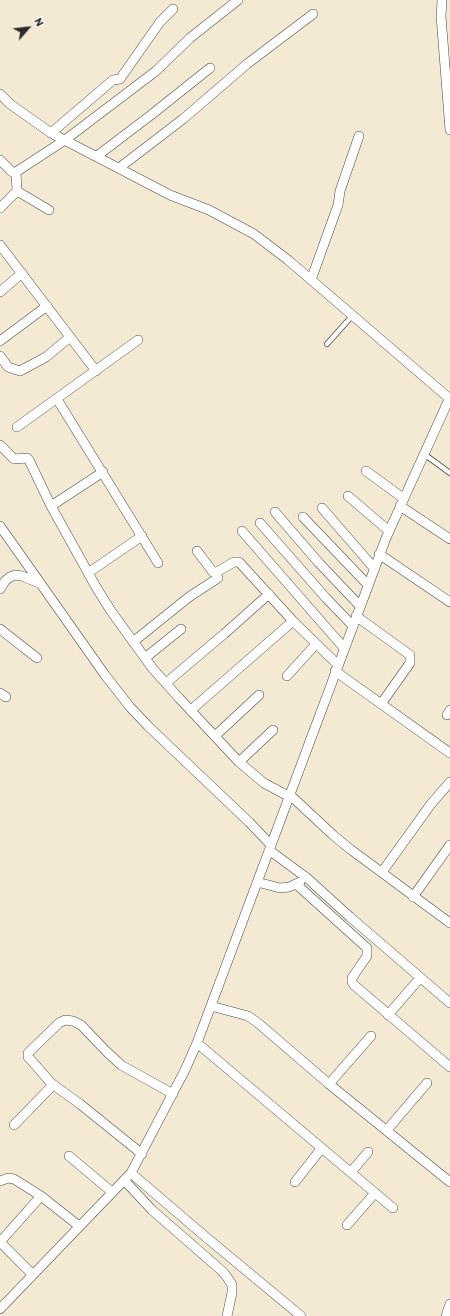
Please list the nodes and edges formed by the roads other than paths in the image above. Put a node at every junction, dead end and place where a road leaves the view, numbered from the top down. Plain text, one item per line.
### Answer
1 (238, 0) edge
2 (442, 0) edge
3 (173, 9) dead end
4 (313, 14) dead end
5 (210, 68) dead end
6 (0, 94) edge
7 (450, 130) edge
8 (51, 133) junction
9 (359, 136) dead end
10 (65, 140) junction
11 (97, 156) junction
12 (0, 160) edge
13 (119, 168) junction
14 (16, 172) junction
15 (17, 191) junction
16 (0, 208) edge
17 (49, 210) dead end
18 (0, 245) edge
19 (22, 273) junction
20 (311, 280) junction
21 (0, 292) edge
22 (47, 306) junction
23 (352, 316) junction
24 (70, 337) junction
25 (138, 340) dead end
26 (0, 341) edge
27 (327, 344) dead end
28 (0, 356) edge
29 (96, 371) junction
30 (450, 398) edge
31 (57, 399) junction
32 (18, 427) dead end
33 (0, 445) edge
34 (424, 454) junction
35 (366, 471) dead end
36 (103, 472) junction
37 (450, 474) edge
38 (348, 496) dead end
39 (401, 502) junction
40 (51, 506) junction
41 (322, 508) dead end
42 (275, 512) dead end
43 (303, 517) dead end
44 (260, 523) dead end
45 (0, 526) edge
46 (242, 531) dead end
47 (389, 531) junction
48 (142, 536) junction
49 (450, 539) edge
50 (197, 551) dead end
51 (379, 554) junction
52 (158, 563) dead end
53 (374, 568) junction
54 (88, 573) junction
55 (218, 578) dead end
56 (41, 584) junction
57 (368, 585) junction
58 (0, 589) edge
59 (269, 594) junction
60 (450, 602) edge
61 (360, 606) junction
62 (356, 616) junction
63 (293, 621) junction
64 (353, 626) junction
65 (0, 629) edge
66 (181, 629) dead end
67 (133, 642) junction
68 (316, 644) junction
69 (344, 648) junction
70 (37, 658) dead end
71 (144, 658) junction
72 (337, 668) junction
73 (287, 676) dead end
74 (166, 683) junction
75 (259, 696) dead end
76 (382, 704) junction
77 (191, 710) junction
78 (274, 730) dead end
79 (215, 736) junction
80 (450, 753) edge
81 (239, 762) junction
82 (450, 782) edge
83 (289, 795) junction
84 (271, 844) junction
85 (450, 845) edge
86 (382, 872) junction
87 (307, 878) junction
88 (258, 882) junction
89 (296, 884) junction
90 (413, 897) junction
91 (449, 920) edge
92 (420, 978) junction
93 (450, 1002) edge
94 (211, 1006) junction
95 (388, 1015) junction
96 (371, 1036) dead end
97 (197, 1044) junction
98 (450, 1067) edge
99 (51, 1083) junction
100 (427, 1083) dead end
101 (329, 1084) junction
102 (173, 1094) junction
103 (14, 1125) dead end
104 (387, 1130) junction
105 (322, 1149) junction
106 (368, 1152) dead end
107 (142, 1154) junction
108 (68, 1156) dead end
109 (351, 1172) junction
110 (131, 1173) junction
111 (124, 1180) junction
112 (0, 1181) edge
113 (295, 1182) dead end
114 (450, 1182) edge
115 (112, 1192) junction
116 (374, 1193) junction
117 (41, 1196) junction
118 (393, 1208) dead end
119 (347, 1225) dead end
120 (79, 1226) junction
121 (32, 1274) junction
122 (450, 1304) edge
123 (0, 1309) edge
124 (227, 1316) edge
125 (301, 1316) edge
126 (446, 1316) edge

1 - 10 street
2 - 7 street
3 - 8 street
4 - 13 street
5 - 11 street
6 - 8 street
8 - 10 street
9 - 20 street
10 - 11 street
10 - 14 street
11 - 13 street
12 - 14 street
13 - 20 street
14 - 15 street
15 - 16 street
15 - 17 street
18 - 19 street
19 - 21 street
19 - 22 street
20 - 23 street
22 - 24 street
22 - 26 street
23 - 27 lane
23 - 30 street
24 - 28 street
24 - 29 street
25 - 29 street
29 - 31 street
30 - 34 street
31 - 32 street
31 - 36 street
33 - 40 street
34 - 37 lane
34 - 39 street
35 - 39 street
36 - 40 street
36 - 48 street
38 - 47 street
39 - 47 street
39 - 49 street
40 - 54 street
41 - 53 street
42 - 61 street
43 - 57 street
44 - 64 street
45 - 56 street
46 - 69 street
47 - 51 street
48 - 52 street
48 - 54 street
50 - 59 street
51 - 53 street
51 - 60 street
53 - 57 street
54 - 67 street
55 - 67 street
56 - 58 street
56 - 84 street
57 - 61 street
59 - 63 street
59 - 74 street
61 - 62 street
62 - 64 street
62 - 76 street
63 - 68 street
63 - 77 street
64 - 69 street
65 - 70 street
66 - 71 street
67 - 71 street
68 - 72 street
68 - 73 street
69 - 72 street
71 - 74 street
72 - 76 street
72 - 83 street
74 - 77 street
75 - 79 street
76 - 80 street
77 - 79 street
78 - 81 street
79 - 81 street
81 - 83 street
82 - 86 street
83 - 84 street
83 - 86 street
84 - 87 street
84 - 88 street
85 - 90 street
86 - 90 street
87 - 89 street
87 - 92 street
88 - 89 street
88 - 94 street
89 - 95 street
90 - 91 street
92 - 93 street
92 - 95 street
94 - 97 street
94 - 101 street
95 - 98 street
96 - 101 street
97 - 102 street
97 - 105 street
99 - 102 street
99 - 103 street
99 - 107 street
100 - 104 street
101 - 104 street
102 - 107 street
104 - 114 street
105 - 109 street
105 - 113 street
106 - 109 street
107 - 110 street
108 - 115 street
109 - 116 street
110 - 111 street
110 - 125 street
111 - 115 street
111 - 124 street
112 - 117 street
115 - 120 street
116 - 118 street
116 - 119 street
117 - 120 street
117 - 121 street
120 - 121 street
121 - 123 street
122 - 126 street

